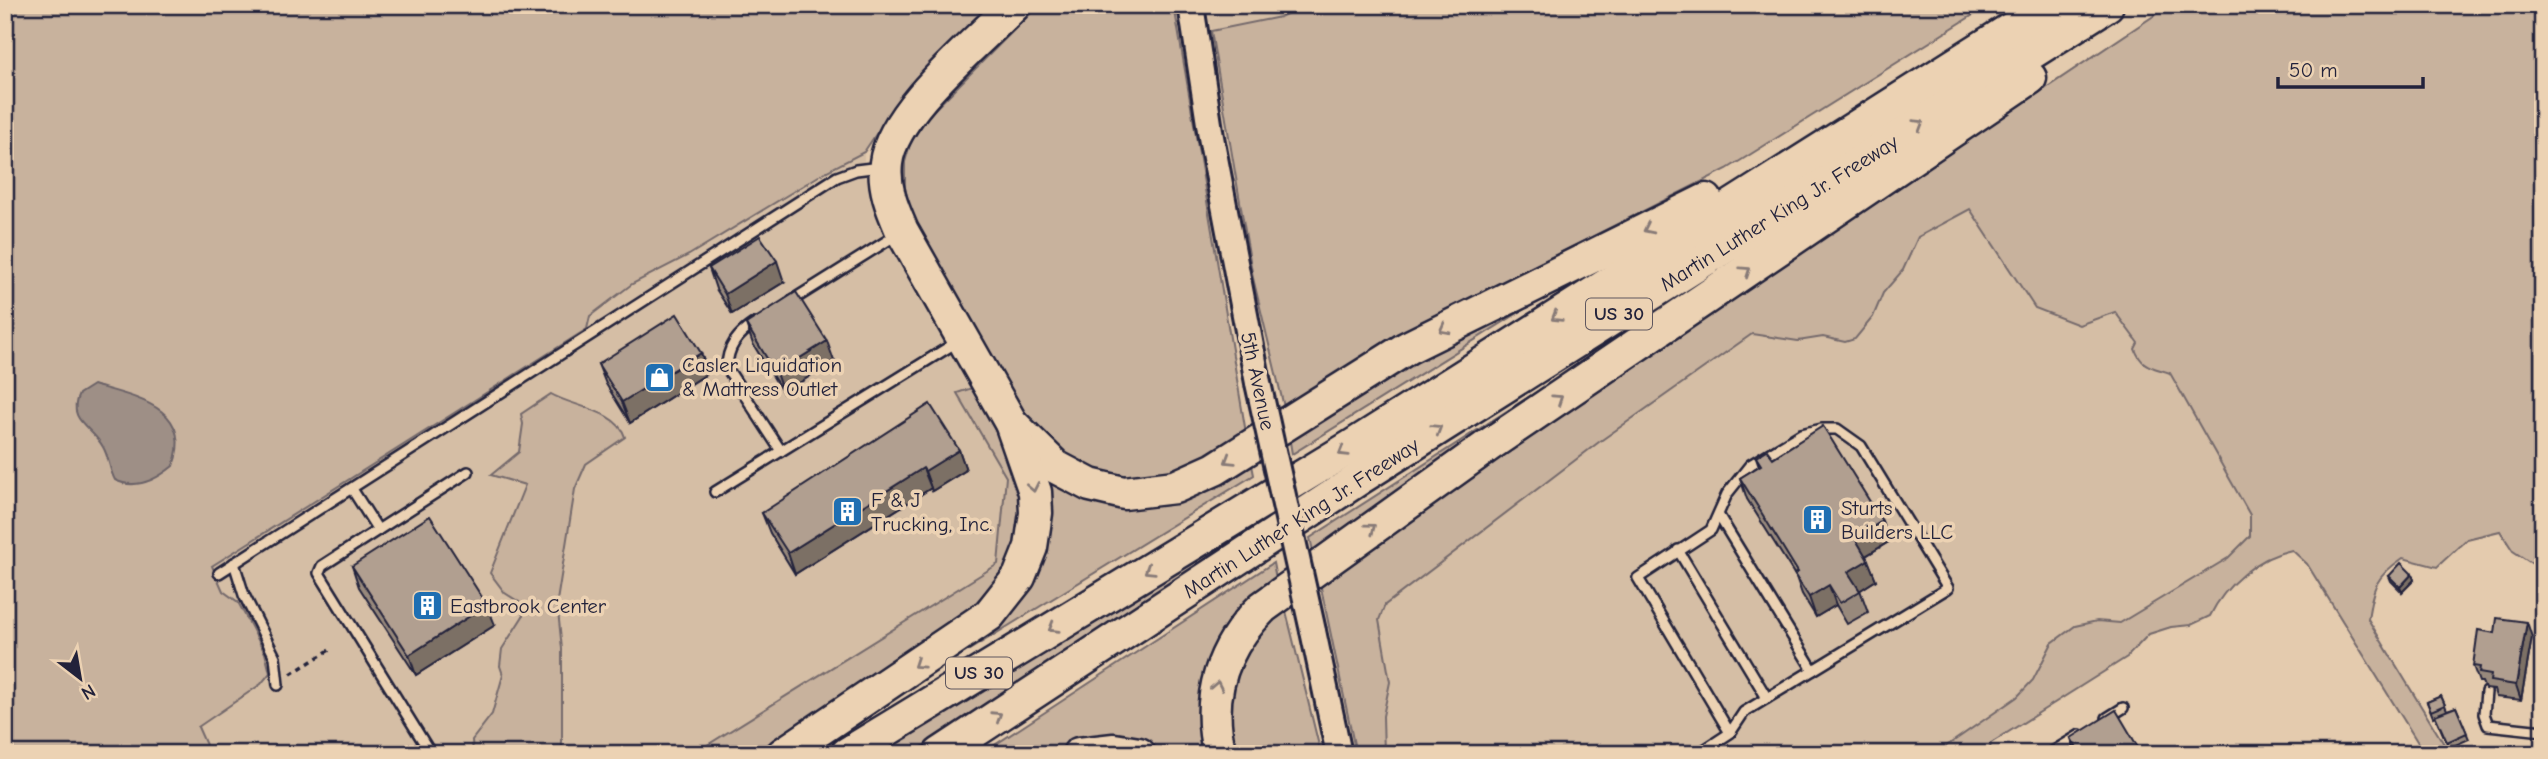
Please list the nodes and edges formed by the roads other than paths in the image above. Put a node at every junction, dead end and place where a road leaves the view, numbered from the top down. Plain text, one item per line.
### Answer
1 (1014, 5) edge
2 (1191, 5) edge
3 (2022, 5) edge
4 (2049, 5) edge
5 (2107, 5) edge
6 (2130, 5) edge
7 (886, 166) junction
8 (902, 231) junction
9 (777, 310) edge
10 (765, 317) edge
11 (962, 340) junction
12 (1011, 423) junction
13 (781, 452) junction
14 (468, 472) dead end
15 (352, 489) junction
16 (715, 492) dead end
17 (1719, 516) junction
18 (378, 530) junction
19 (1678, 550) junction
20 (234, 563) junction
21 (219, 573) dead end
22 (1812, 670) junction
23 (278, 685) dead end
24 (2486, 692) dead end
25 (1768, 698) junction
26 (2123, 708) dead end
27 (2102, 721) edge
28 (2091, 728) edge
29 (2543, 732) edge
30 (1730, 733) junction
31 (431, 754) edge
32 (783, 754) edge
33 (847, 754) edge
34 (940, 754) edge
35 (1079, 754) edge
36 (1139, 754) edge
37 (1220, 754) edge
38 (1339, 754) edge
39 (1698, 754) edge
40 (2049, 754) edge

1 - 7 highway
2 - 38 street, 5th Avenue, bridge
3 -> 12 highway
4 -> 33 highway, Martin Luther King Jr. Freeway / US 30
34 -> 5 highway, Martin Luther King Jr. Freeway / US 30
37 -> 6 highway
7 - 8 highway
7 - 15 lane
8 - 9 lane
8 - 11 highway
10 - 13 lane
11 - 12 highway
11 - 13 lane
12 -> 32 highway
13 - 16 lane
14 - 18 lane
15 - 18 lane
15 - 20 lane
17 - 19 lane
17 - 22 lane
17 - 22 lane
18 - 31 lane
19 - 25 lane
19 - 30 lane
20 - 21 lane
20 - 23 lane
22 - 25 lane
24 - 29 lane
25 - 30 lane
26 - 27 lane
28 - 40 lane
30 - 39 lane
35 - 36 highway

